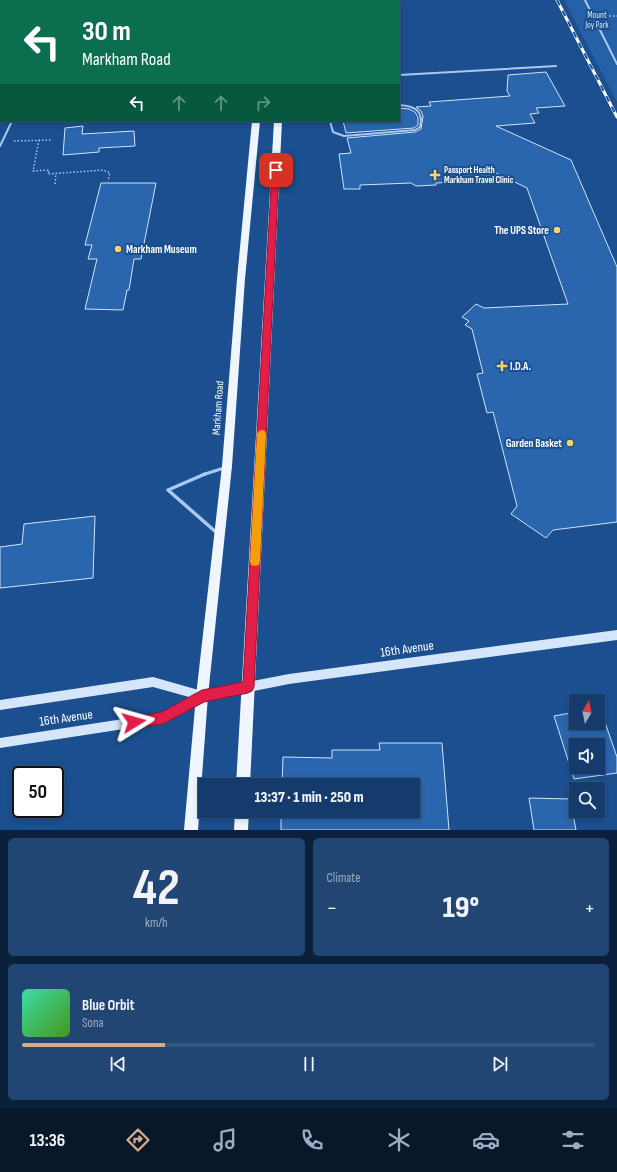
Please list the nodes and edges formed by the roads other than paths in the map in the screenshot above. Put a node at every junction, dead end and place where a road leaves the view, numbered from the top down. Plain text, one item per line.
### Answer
1 (585, 0) edge
2 (617, 64) edge
3 (556, 66) dead end
4 (400, 75) edge
5 (400, 105) edge
6 (12, 122) edge
7 (256, 122) edge
8 (278, 122) edge
9 (330, 122) edge
10 (0, 146) edge
11 (227, 466) junction
12 (220, 535) junction
13 (617, 635) edge
14 (248, 687) junction
15 (202, 696) junction
16 (0, 705) edge
17 (0, 742) edge
18 (243, 778) edge
19 (242, 818) edge
20 (191, 830) edge
21 (241, 830) edge

1 - 2 lane
3 - 4 lane
5 - 9 lane
6 - 10 lane
7 - 11 main road, Markham Road
8 - 14 main road
11 - 12 main road, Markham Road
11 - 12 lane
12 - 15 main road, Markham Road
13 - 14 main road, 16th Avenue
14 - 15 main road, 16th Avenue
14 - 18 main road
15 - 16 main road, 16th Avenue
15 - 17 main road, 16th Avenue
15 - 20 main road, Markham Road
19 - 21 main road

